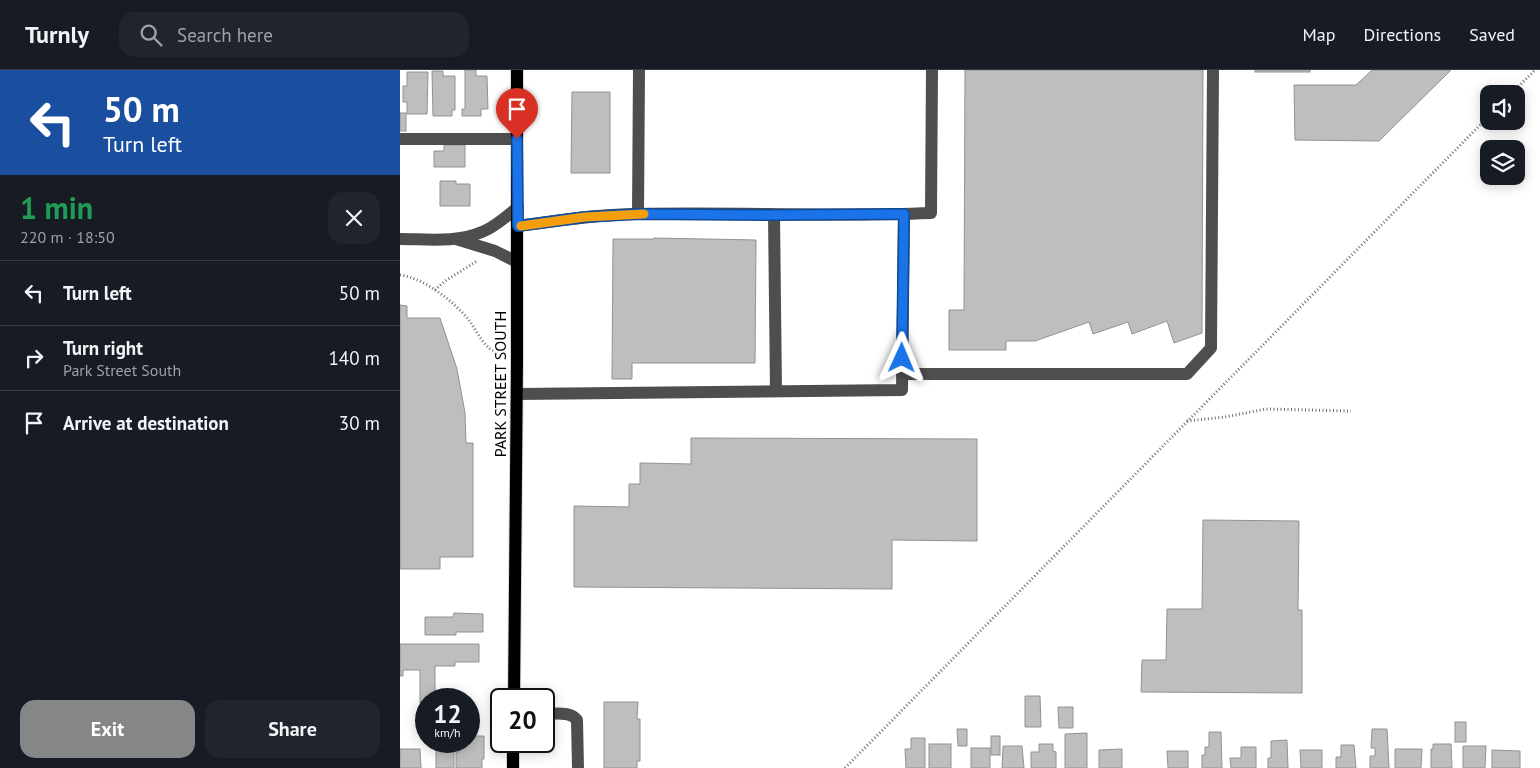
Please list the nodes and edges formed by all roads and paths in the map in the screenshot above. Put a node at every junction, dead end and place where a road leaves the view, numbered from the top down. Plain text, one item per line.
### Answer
1 (517, 70) edge
2 (640, 70) edge
3 (932, 70) edge
4 (1212, 70) edge
5 (1534, 70) edge
6 (1520, 85) edge
7 (1480, 125) edge
8 (400, 139) edge
9 (517, 139) junction
10 (518, 207) junction
11 (638, 214) junction
12 (904, 214) junction
13 (774, 215) junction
14 (518, 226) junction
15 (400, 239) edge
16 (456, 239) junction
17 (495, 251) junction
18 (517, 262) junction
19 (400, 275) edge
20 (436, 290) junction
21 (517, 360) junction
22 (902, 374) junction
23 (776, 391) junction
24 (517, 394) junction
25 (1351, 411) dead end
26 (1188, 421) junction
27 (514, 688) edge
28 (555, 714) edge
29 (513, 753) edge
30 (513, 768) edge
31 (578, 768) edge
32 (845, 768) edge

1 - 9 main road, PARK STREET SOUTH
2 - 11 street
3 - 12 street
4 - 22 street
5 - 6 path
7 - 26 path
8 - 9 street
9 - 10 main road, PARK STREET SOUTH
10 - 14 main road, PARK STREET SOUTH
10 - 16 street
11 - 13 street
11 - 14 street
12 - 13 street
12 - 22 street
13 - 23 street
14 - 18 main road, PARK STREET SOUTH
15 - 16 street
16 - 17 street
17 - 18 street
17 - 20 path
18 - 21 main road, PARK STREET SOUTH
19 - 20 path
20 - 21 path
21 - 24 main road, PARK STREET SOUTH
22 - 23 street
23 - 24 street
24 - 27 main road, PARK STREET SOUTH
25 - 26 path
26 - 32 path
28 - 31 street
29 - 30 main road

